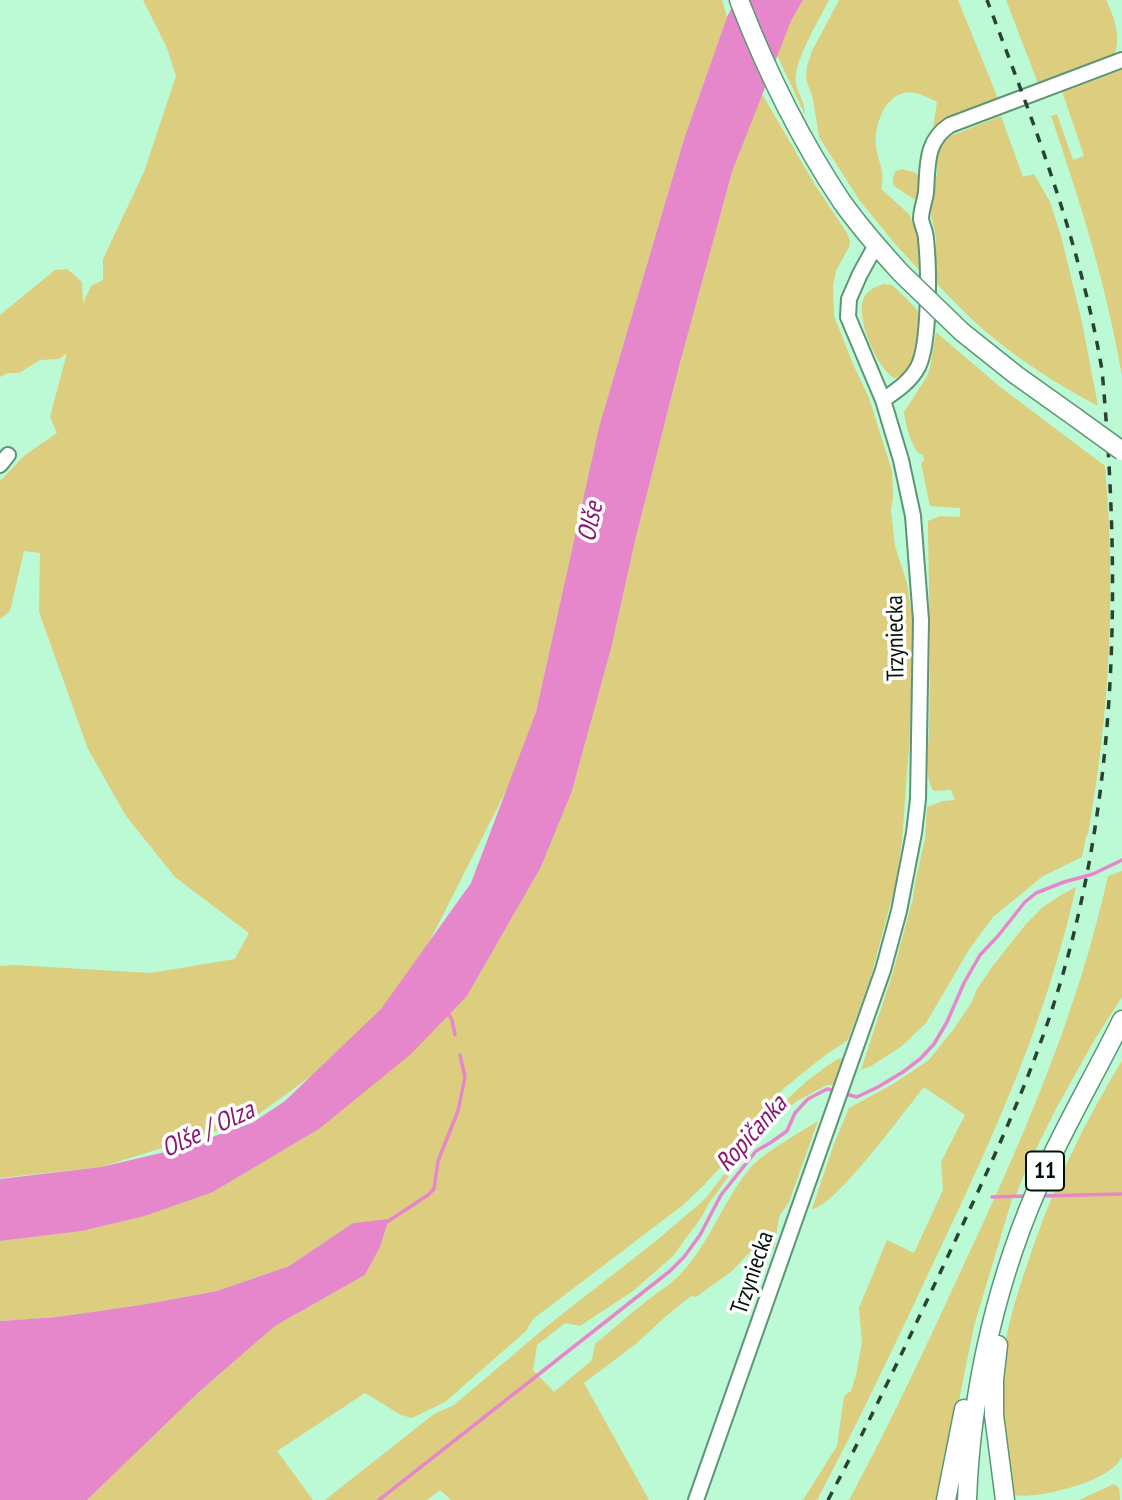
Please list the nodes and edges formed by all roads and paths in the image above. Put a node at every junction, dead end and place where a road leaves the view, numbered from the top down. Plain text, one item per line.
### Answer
1 (739, 0) edge
2 (1122, 60) edge
3 (876, 245) junction
4 (883, 400) junction
5 (1120, 451) edge
6 (1122, 1020) edge
7 (1122, 1030) edge
8 (1122, 1040) edge
9 (1098, 1068) junction
10 (995, 1314) junction
11 (696, 1500) edge
12 (946, 1500) edge
13 (967, 1500) edge
14 (1005, 1500) edge

1 - 3 main road
2 - 4 street
3 - 4 street, Trzyniecka
3 - 5 main road, bridge
4 - 11 street, Trzyniecka
6 - 9 main road
7 - 9 main road, 11
8 - 9 main road
9 - 10 main road, 11
10 - 12 main road
10 - 13 main road, 11
10 - 14 main road

